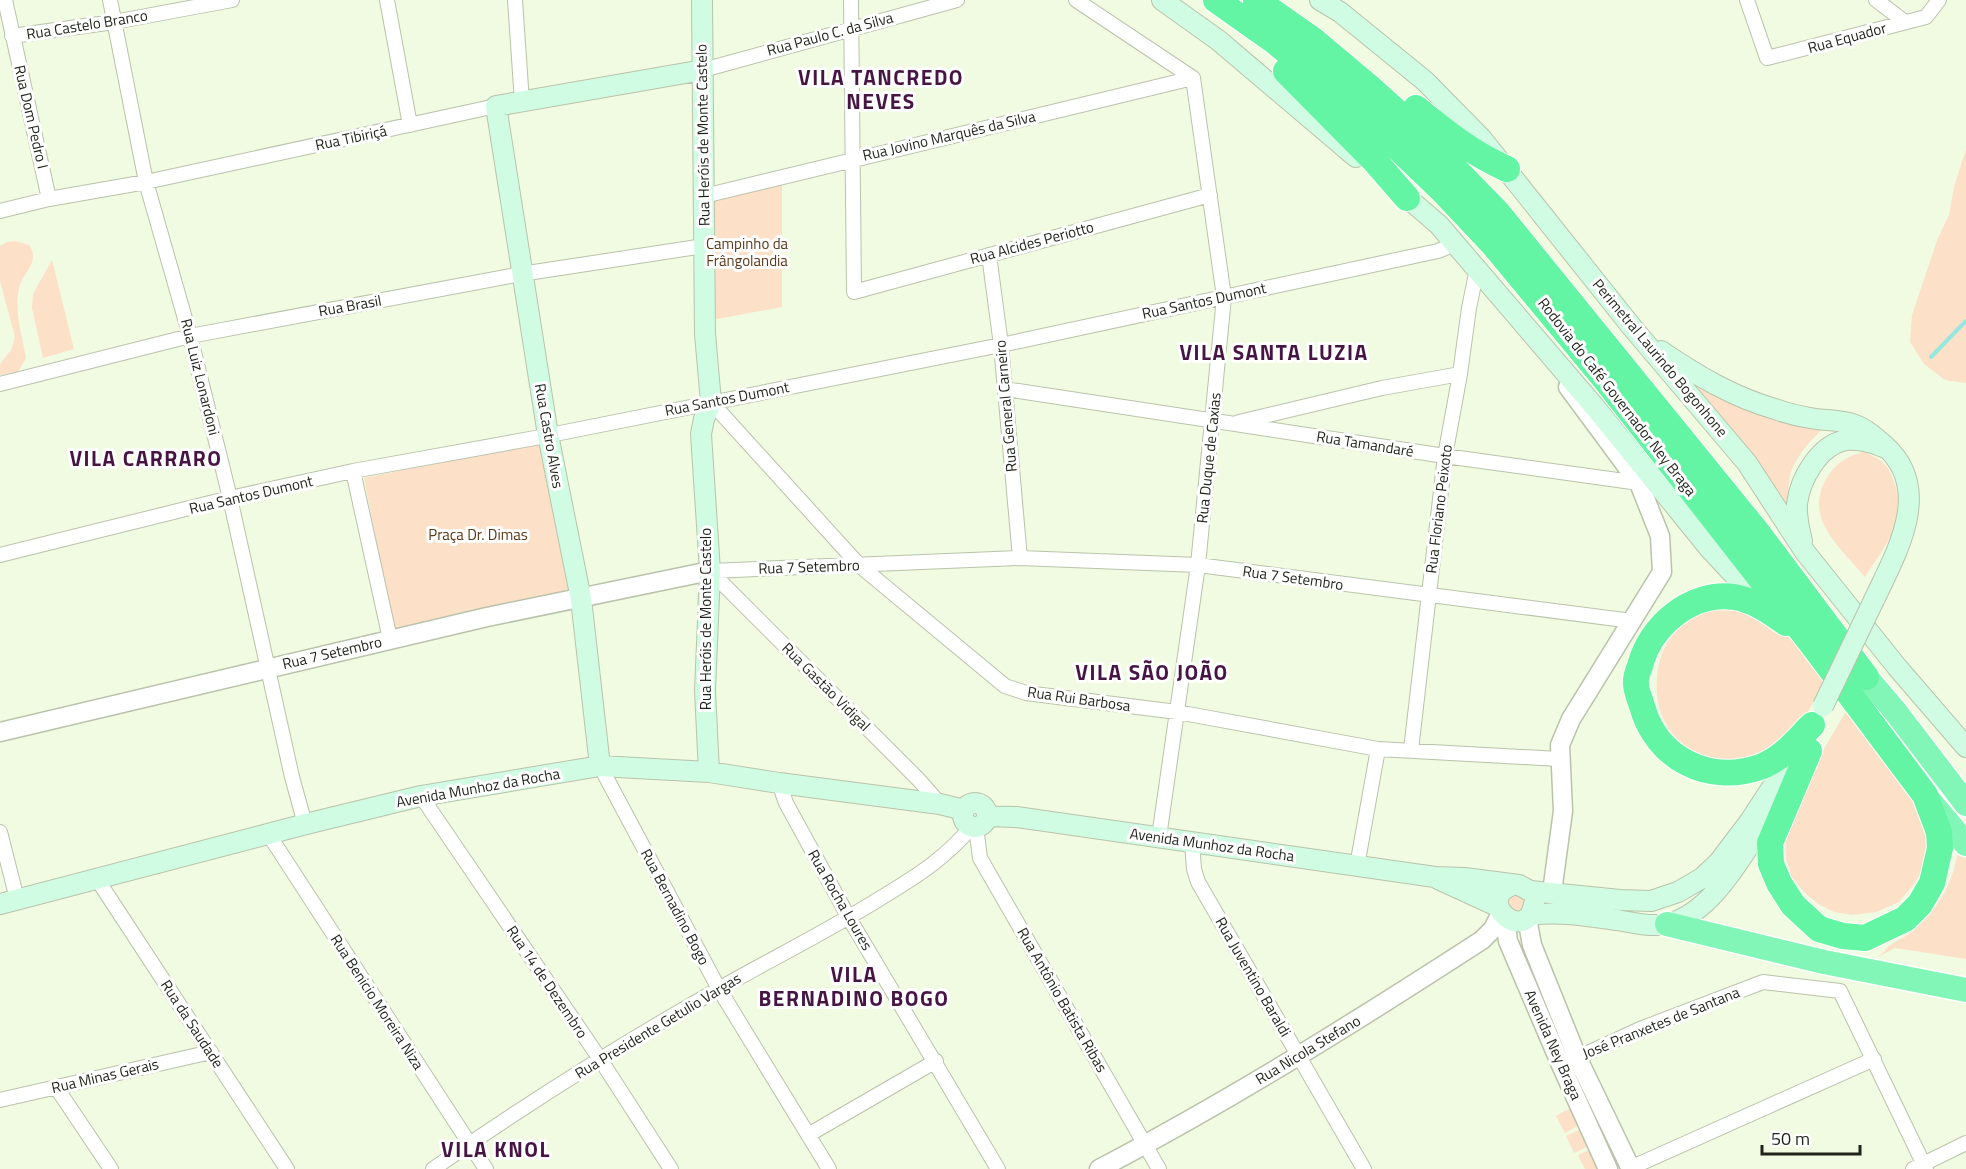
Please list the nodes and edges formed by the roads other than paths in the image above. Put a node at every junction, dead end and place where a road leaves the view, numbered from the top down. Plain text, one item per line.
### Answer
1 (5, 0) edge
2 (110, 0) edge
3 (232, 0) edge
4 (387, 0) edge
5 (515, 0) edge
6 (702, 0) edge
7 (851, 0) edge
8 (957, 0) edge
9 (1076, 0) edge
10 (1162, 0) edge
11 (1196, 0) edge
12 (1216, 0) edge
13 (1257, 0) edge
14 (1271, 0) edge
15 (1320, 0) edge
16 (1747, 0) edge
17 (1876, 0) edge
18 (1939, 0) edge
19 (114, 22) junction
20 (1905, 22) junction
21 (851, 28) junction
22 (12, 36) junction
23 (703, 70) junction
24 (1193, 78) junction
25 (522, 102) junction
26 (496, 106) junction
27 (411, 125) junction
28 (853, 159) junction
29 (1508, 170) junction
30 (146, 182) junction
31 (1210, 195) junction
32 (704, 196) junction
33 (1407, 198) junction
34 (49, 199) junction
35 (0, 211) edge
36 (1455, 244) junction
37 (704, 246) junction
38 (989, 255) junction
39 (1477, 269) junction
40 (521, 274) junction
41 (1224, 297) junction
42 (1512, 310) junction
43 (1631, 326) junction
44 (190, 336) junction
45 (1001, 345) junction
46 (1460, 374) junction
47 (0, 384) edge
48 (1005, 389) junction
49 (711, 402) junction
50 (1212, 420) junction
51 (1233, 424) junction
52 (548, 435) junction
53 (1889, 450) junction
54 (1445, 456) junction
55 (353, 471) junction
56 (1639, 483) junction
57 (230, 498) junction
58 (1805, 552) junction
59 (0, 555) edge
60 (1020, 558) junction
61 (859, 565) junction
62 (1198, 565) junction
63 (710, 571) junction
64 (1428, 596) junction
65 (581, 599) junction
66 (1766, 609) junction
67 (1632, 621) junction
68 (390, 639) junction
69 (1812, 644) junction
70 (267, 668) junction
71 (1866, 677) joint
72 (1177, 712) junction
73 (1818, 716) junction
74 (0, 732) edge
75 (1966, 747) edge
76 (1378, 749) junction
77 (1411, 750) junction
78 (1809, 751) junction
79 (1559, 759) junction
80 (600, 766) junction
81 (709, 772) junction
82 (779, 783) junction
83 (1925, 795) junction
84 (421, 796) junction
85 (940, 804) junction
86 (1966, 804) edge
87 (975, 820) junction
88 (305, 824) junction
89 (0, 832) edge
90 (269, 835) junction
91 (1159, 837) junction
92 (1192, 842) junction
93 (1966, 844) edge
94 (1357, 866) junction
95 (1435, 878) junction
96 (97, 879) junction
97 (1522, 888) junction
98 (1552, 892) junction
99 (8, 902) edge
100 (1502, 913) junction
101 (1528, 916) junction
102 (849, 918) junction
103 (1667, 924) junction
104 (719, 988) junction
105 (1966, 990) edge
106 (211, 1052) junction
107 (1298, 1056) junction
108 (600, 1059) junction
109 (1874, 1059) junction
110 (936, 1061) junction
111 (1569, 1061) junction
112 (56, 1087) junction
113 (0, 1100) edge
114 (808, 1135) junction
115 (1966, 1143) edge
116 (470, 1144) junction
117 (1145, 1145) junction
118 (1921, 1167) edge
119 (1629, 1168) edge
120 (111, 1169) edge
121 (287, 1169) edge
122 (433, 1169) edge
123 (486, 1169) edge
124 (671, 1169) edge
125 (829, 1169) edge
126 (999, 1169) edge
127 (1099, 1169) edge
128 (1159, 1169) edge
129 (1364, 1169) edge
130 (1608, 1169) edge

1 - 22 street, Rua Dom Pedro I
2 - 19 street, Rua Luiz Lonardoni
3 - 19 street, Rua Castelo Branco
4 - 27 street
5 - 25 street
6 - 23 main road, Rua Heróis de Monte Castelo
7 - 21 street
8 - 21 street, Rua Paulo C. da Silva
9 - 24 street
10 - 33 main road
11 - 33 highway
12 - 69 highway, Rodovia do Café Governador Ney Braga
13 - 71 highway, Rodovia do Café Governador Ney Braga
14 - 29 highway
15 - 29 main road, Perimetral Laurindo Bogonhone
16 - 20 street, Rua Equador
17 - 20 street
18 - 20 street, Rua Equador
19 - 22 street, Rua Castelo Branco
19 - 30 street, Rua Luiz Lonardoni
21 - 23 street, Rua Paulo C. da Silva
21 - 28 street
22 - 34 street, Rua Dom Pedro I
23 - 25 main road, Rua Tibiriçá
23 - 32 main road, Rua Heróis de Monte Castelo
24 - 28 street, Rua Jovino Marquês da Silva
24 - 31 street, Rua Duque de Caxias
25 - 26 main road, Rua Tibiriçá
26 - 27 street, Rua Tibiriçá
26 - 40 main road, Rua Castro Alves
27 - 30 street, Rua Tibiriçá
28 - 32 street, Rua Jovino Marquês da Silva
28 - 38 street, Rua Alcides Periotto
29 - 43 main road, Perimetral Laurindo Bogonhone
30 - 34 street, Rua Tibiriçá
30 - 44 street, Rua Luiz Lonardoni
31 - 38 street, Rua Alcides Periotto
31 - 41 street, Rua Duque de Caxias
32 - 37 main road, Rua Heróis de Monte Castelo
33 - 36 main road
34 - 35 street, Rua Tibiriçá
36 - 39 main road
36 - 41 street, Rua Santos Dumont
37 - 40 street, Rua Brasil
37 - 49 main road, Rua Heróis de Monte Castelo
38 - 45 street, Rua General Carneiro
39 - 42 main road
39 - 46 street, Rua Floriano Peixoto
40 - 44 street, Rua Brasil
40 - 52 main road, Rua Castro Alves
41 - 45 street, Rua Santos Dumont
41 - 50 street, Rua Duque de Caxias
42 - 56 street
42 - 66 main road
43 - 53 main road
43 - 58 main road, Perimetral Laurindo Bogonhone
44 - 47 street, Rua Brasil
44 - 57 street, Rua Luiz Lonardoni
45 - 48 street, Rua General Carneiro
45 - 49 street, Rua Santos Dumont
46 - 51 street, Rua Tamandaré
46 - 54 street, Rua Floriano Peixoto
48 - 50 street, Rua Tamandaré
48 - 60 street, Rua General Carneiro
49 - 52 street, Rua Santos Dumont
49 - 61 street, Rua Rui Barbosa
49 - 63 main road, Rua Heróis de Monte Castelo
50 - 51 street, Rua Tamandaré
50 - 62 street, Rua Duque de Caxias
51 - 54 street, Rua Tamandaré
52 - 55 street, Rua Santos Dumont
52 - 65 main road, Rua Castro Alves
53 - 58 main road
53 - 73 main road, bridge
54 - 56 street, Rua Tamandaré
54 - 64 street, Rua Floriano Peixoto
55 - 57 street, Rua Santos Dumont
55 - 68 street
56 - 67 street
57 - 59 street, Rua Santos Dumont
57 - 70 street, Rua Luiz Lonardoni
58 - 75 main road, Perimetral Laurindo Bogonhone
60 - 61 street, Rua 7 Setembro
60 - 62 street, Rua 7 Setembro
61 - 63 street, Rua 7 Setembro
61 - 72 street, Rua Rui Barbosa
62 - 64 street, Rua 7 Setembro
62 - 72 street, Rua Duque de Caxias
63 - 65 street, Rua 7 Setembro
63 - 81 main road, Rua Heróis de Monte Castelo
63 - 85 street, Rua Gastão Vidigal
64 - 67 street, Rua 7 Setembro
64 - 77 street, Rua Floriano Peixoto
65 - 68 street, Rua 7 Setembro
65 - 80 main road, Rua Castro Alves
66 - 69 highway
66 - 73 highway
67 - 79 street
68 - 70 street, Rua 7 Setembro
69 - 83 highway, Rodovia do Café Governador Ney Braga
70 - 74 street, Rua 7 Setembro
70 - 88 street, Rua Luiz Lonardoni
71 - 86 highway, Rodovia do Café Governador Ney Braga
72 - 76 street, Rua Rui Barbosa
72 - 91 street, Rua Duque de Caxias
73 - 78 main road
73 - 98 main road
76 - 77 street, Rua Rui Barbosa
76 - 94 street
77 - 79 street, Rua Rui Barbosa
78 - 83 highway
78 - 103 main road
79 - 98 street
80 - 81 main road, Avenida Munhoz da Rocha
80 - 84 main road, Avenida Munhoz da Rocha
80 - 104 street, Rua Bernadino Bogo
81 - 82 main road, Avenida Munhoz da Rocha
82 - 85 main road, Avenida Munhoz da Rocha
82 - 102 street, Rua Rocha Loures
83 - 93 highway, Rodovia do Café Governador Ney Braga
84 - 88 main road, Avenida Munhoz da Rocha
84 - 108 street, Rua 14 de Dezembro
85 - 87 main road, Avenida Munhoz da Rocha
87 - 91 main road, Avenida Munhoz da Rocha
87 - 102 street, Rua Presidente Getulio Vargas
87 - 117 street, Rua Antônio Batista Ribas
88 - 90 main road, Avenida Munhoz da Rocha
89 - 99 street
90 - 96 main road, Avenida Munhoz da Rocha
90 - 116 street, Rua Benicio Moreira Niza
91 - 92 main road, Avenida Munhoz da Rocha
92 - 94 main road, Avenida Munhoz da Rocha
92 - 107 street, Rua Juventino Baraldi
94 - 95 main road, Avenida Munhoz da Rocha
95 - 97 main road
95 - 100 main road
96 - 99 main road, Avenida Munhoz da Rocha
96 - 106 street, Rua da Saudade
97 - 98 main road
97 - 100 main road
97 - 101 main road
100 - 101 main road
100 - 107 street, Rua Nicola Stefano
100 - 111 street, Avenida Ney Braga
101 - 103 main road
101 - 111 street, Avenida Ney Braga
102 - 104 street, Rua Presidente Getulio Vargas
102 - 110 street, Rua Rocha Loures
103 - 105 highway
104 - 108 street, Rua Presidente Getulio Vargas
104 - 114 street, Rua Bernadino Bogo
106 - 112 street, Rua Minas Gerais
106 - 121 street, Rua da Saudade
107 - 117 street, Rua Nicola Stefano
107 - 129 street, Rua Juventino Baraldi
108 - 116 street, Rua Presidente Getulio Vargas
108 - 124 street, Rua 14 de Dezembro
109 - 111 street, José Pranxetes de Santana
109 - 118 street
109 - 119 street
110 - 114 street
110 - 126 street, Rua Rocha Loures
111 - 119 street, Avenida Ney Braga
111 - 130 street, Avenida Ney Braga
112 - 113 street, Rua Minas Gerais
112 - 120 street
114 - 125 street, Rua Bernadino Bogo
115 - 118 street
116 - 122 street, Rua Presidente Getulio Vargas
116 - 123 street, Rua Benicio Moreira Niza
117 - 127 street, Rua Nicola Stefano
117 - 128 street, Rua Antônio Batista Ribas

